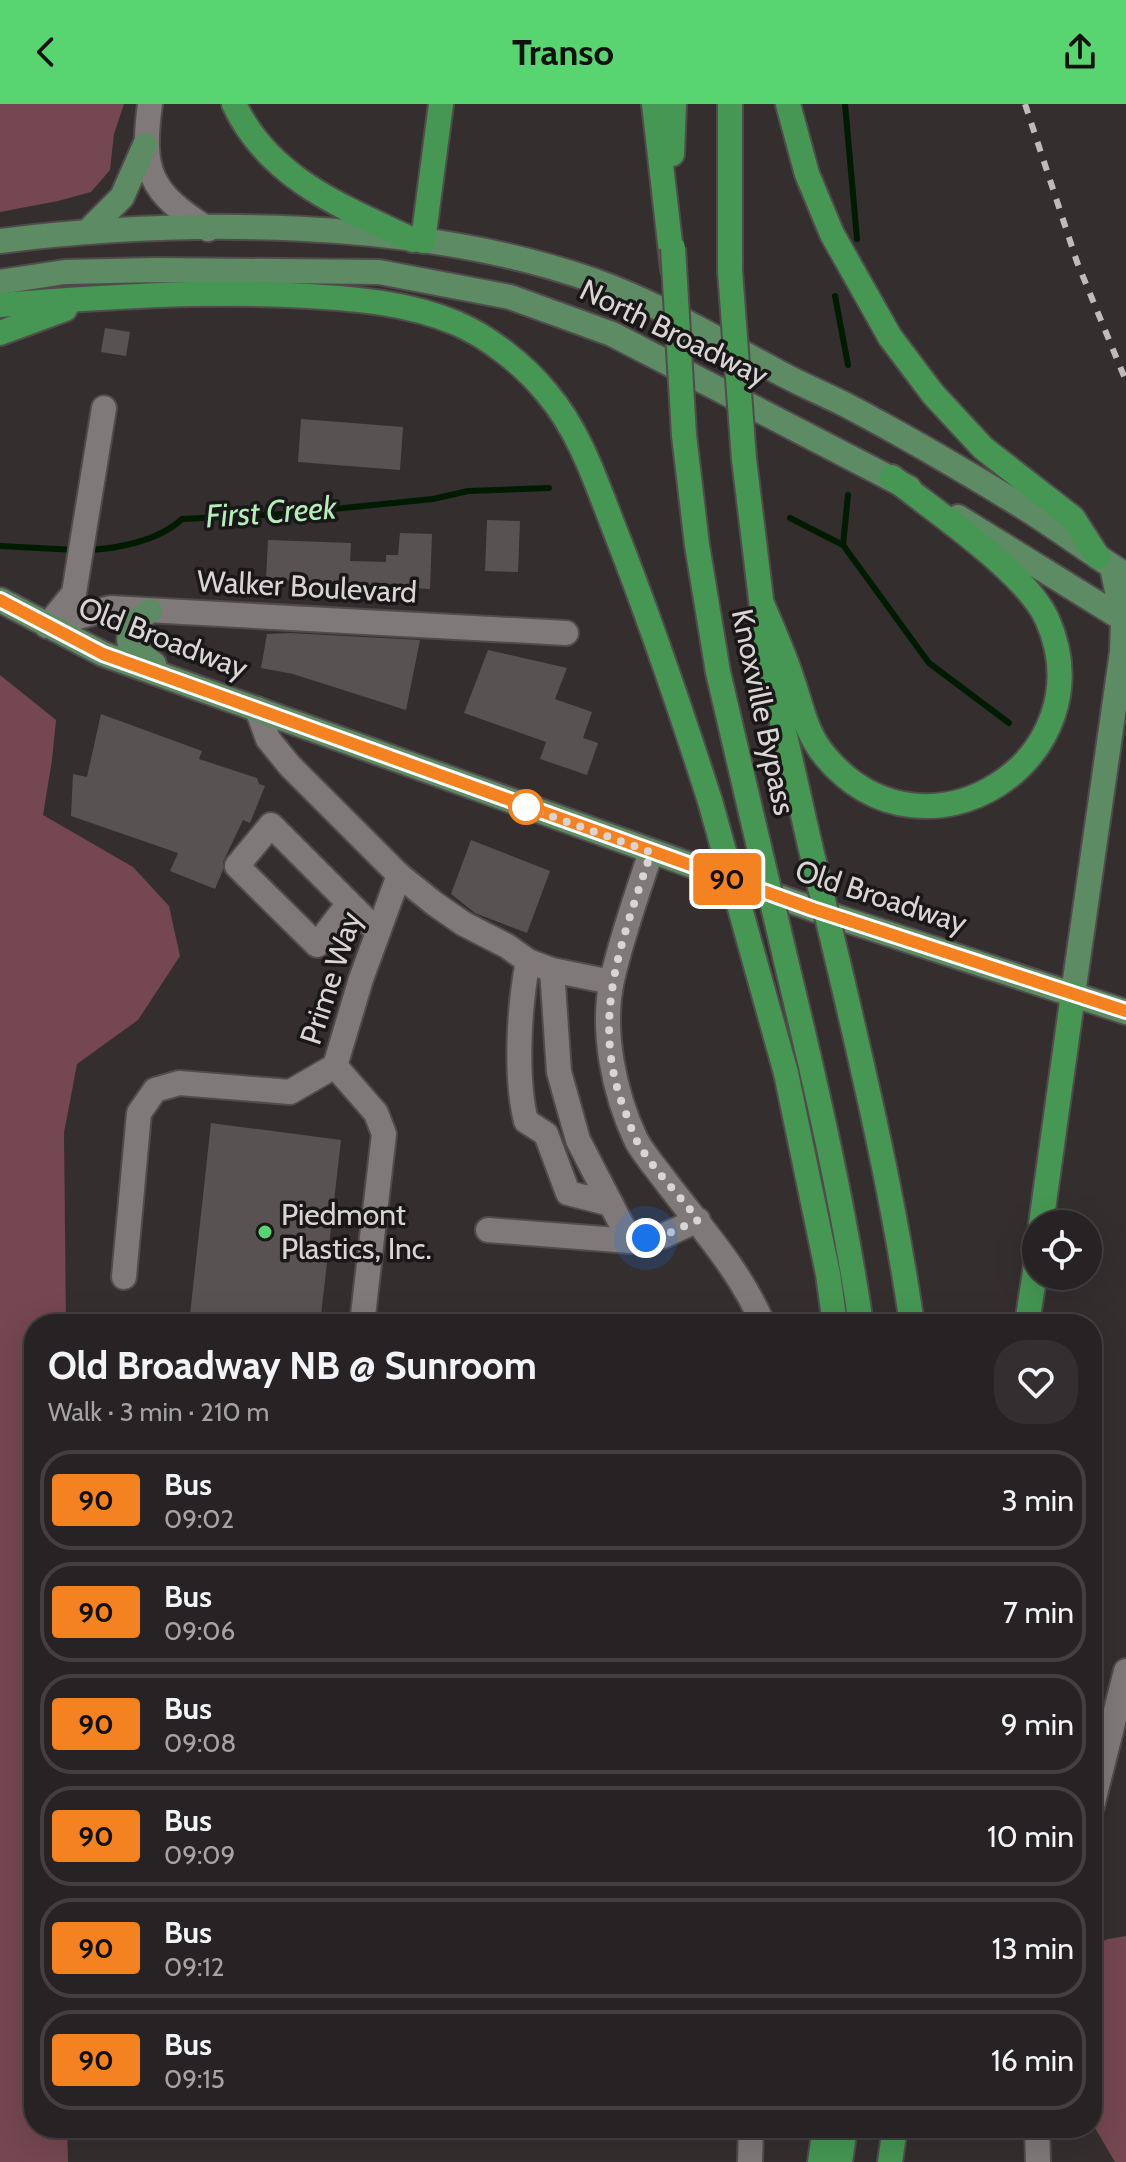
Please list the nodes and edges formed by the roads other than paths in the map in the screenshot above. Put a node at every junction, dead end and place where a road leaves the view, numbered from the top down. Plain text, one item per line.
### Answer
1 (150, 104) edge
2 (234, 104) edge
3 (441, 104) edge
4 (654, 104) edge
5 (674, 104) edge
6 (730, 104) edge
7 (788, 104) edge
8 (145, 145) junction
9 (208, 229) junction
10 (88, 231) junction
11 (418, 240) junction
12 (0, 241) edge
13 (434, 281) junction
14 (0, 282) edge
15 (675, 291) junction
16 (102, 297) junction
17 (0, 305) edge
18 (0, 333) edge
19 (104, 408) dead end
20 (892, 477) junction
21 (1112, 567) edge
22 (0, 600) edge
23 (763, 606) junction
24 (150, 611) junction
25 (1125, 621) edge
26 (47, 626) junction
27 (566, 633) dead end
28 (191, 685) junction
29 (1120, 698) edge
30 (257, 709) junction
31 (651, 852) junction
32 (399, 875) junction
33 (349, 903) junction
34 (378, 932) junction
35 (528, 961) junction
36 (552, 970) junction
37 (611, 982) junction
38 (1073, 994) junction
39 (1126, 1012) edge
40 (335, 1066) junction
41 (611, 1204) junction
42 (1043, 1210) edge
43 (698, 1220) junction
44 (488, 1230) dead end
45 (630, 1241) junction
46 (124, 1277) dead end
47 (1032, 1290) edge
48 (363, 1314) edge
49 (759, 1314) edge
50 (834, 1314) edge
51 (859, 1314) edge
52 (911, 1314) edge
53 (1029, 1314) edge
54 (1126, 1671) edge
55 (1102, 1766) edge
56 (751, 2138) edge
57 (824, 2138) edge
58 (844, 2138) edge
59 (894, 2138) edge
60 (1037, 2138) edge
61 (750, 2162) edge
62 (820, 2162) edge
63 (840, 2162) edge
64 (890, 2162) edge
65 (1038, 2162) edge

1 - 8 street
2 - 11 highway
3 - 11 highway
4 - 15 highway
5 - 15 highway, Knoxville Bypass, bridge
6 - 23 highway, Knoxville Bypass, bridge
7 - 21 highway
8 - 9 street
8 - 10 main road
9 - 10 main road, North Broadway
9 - 11 main road, North Broadway
10 - 12 main road, North Broadway
11 - 13 main road
11 - 21 main road, North Broadway
13 - 14 main road, North Broadway
13 - 20 main road, North Broadway
15 - 51 highway, Knoxville Bypass, bridge
16 - 17 highway
16 - 18 highway
16 - 50 highway, bridge
19 - 26 street
20 - 23 highway
20 - 25 main road, North Broadway
21 - 25 main road
22 - 26 main road, Old Broadway
23 - 52 highway, Knoxville Bypass, bridge
24 - 26 street, Walker Boulevard
24 - 27 street, Walker Boulevard
24 - 28 main road
25 - 29 main road
26 - 28 main road, Old Broadway
28 - 30 main road, Old Broadway
29 - 38 main road
30 - 31 main road, Old Broadway
30 - 32 street, Old Broadway
31 - 37 street
31 - 38 main road, Old Broadway
32 - 34 street, Prime Way
32 - 35 street, Old Broadway
33 - 33 street
33 - 34 street
34 - 40 street, Prime Way
35 - 36 street, Old Broadway
35 - 41 street
36 - 37 street, Old Broadway
36 - 41 street
37 - 43 street
38 - 39 main road, Old Broadway
38 - 42 highway
40 - 46 street
40 - 48 street, Prime Way
41 - 45 street
43 - 45 street
43 - 49 street
44 - 45 street
47 - 53 highway
54 - 55 street
56 - 61 street
57 - 62 highway
58 - 63 highway
59 - 64 highway
60 - 65 street

